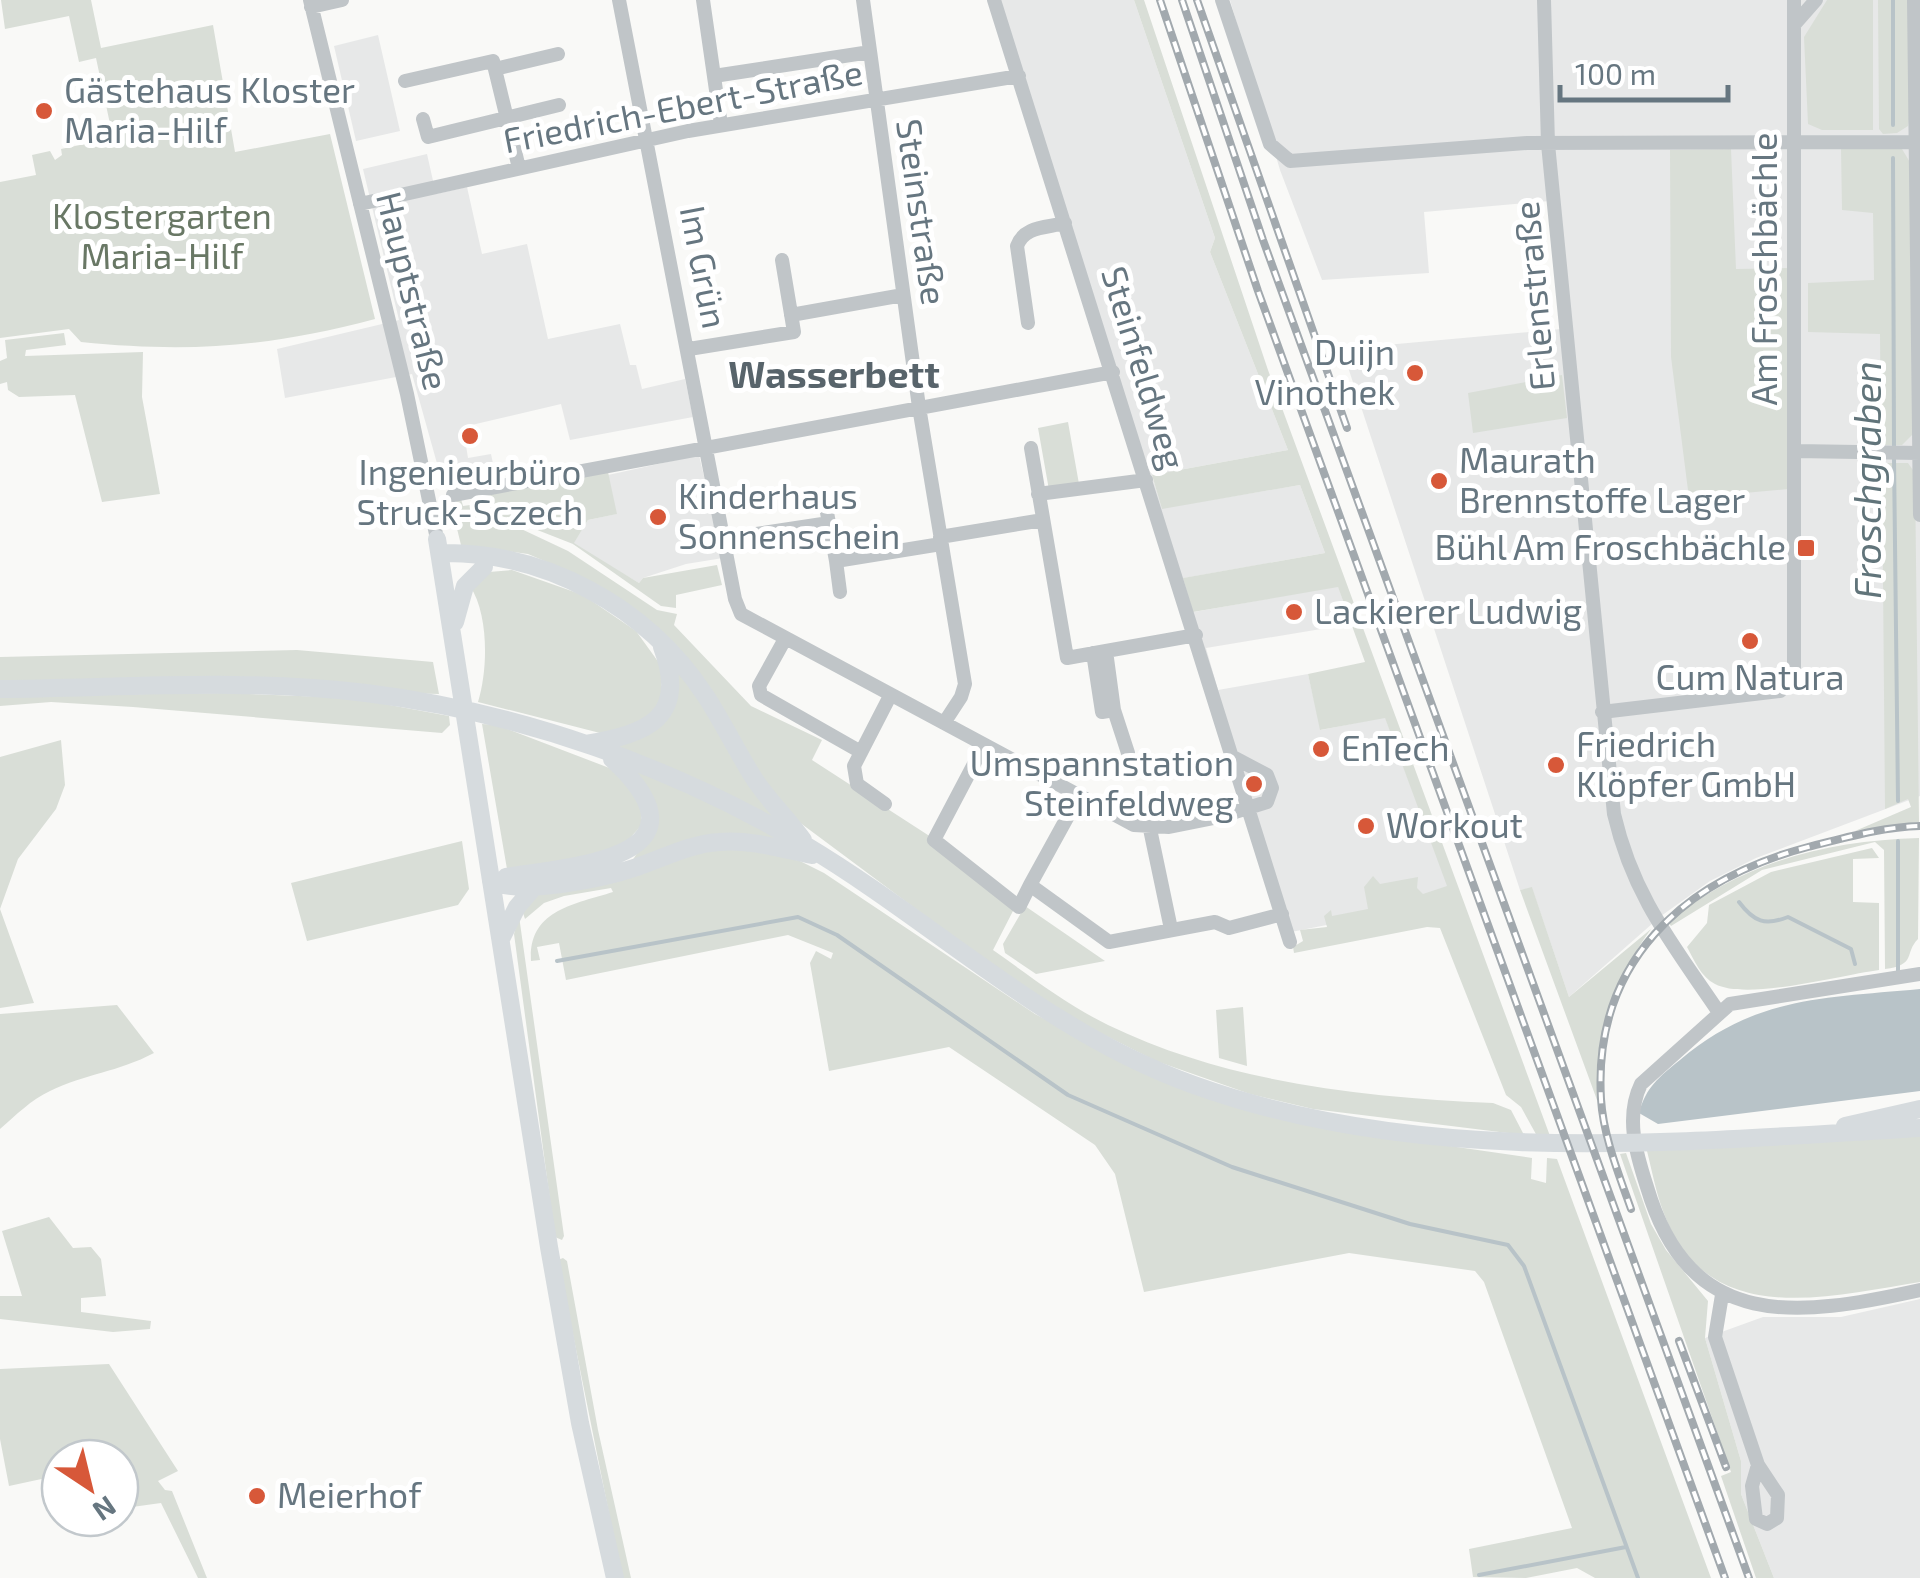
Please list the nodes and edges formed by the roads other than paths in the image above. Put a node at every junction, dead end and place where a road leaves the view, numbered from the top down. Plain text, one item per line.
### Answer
1 (342, 0) edge
2 (619, 0) edge
3 (703, 0) edge
4 (863, 0) edge
5 (994, 0) edge
6 (1222, 0) edge
7 (1544, 0) edge
8 (1794, 0) edge
9 (1816, 0) edge
10 (1914, 0) edge
11 (310, 4) edge
12 (1794, 26) junction
13 (870, 52) junction
14 (558, 54) dead end
15 (495, 69) junction
16 (714, 76) junction
17 (1019, 76) junction
18 (405, 81) dead end
19 (875, 100) junction
20 (559, 104) dead end
21 (507, 118) junction
22 (423, 119) dead end
23 (722, 126) junction
24 (646, 139) junction
25 (1916, 142) junction
26 (1794, 143) junction
27 (1548, 144) junction
28 (520, 168) junction
29 (360, 204) junction
30 (1064, 224) junction
31 (782, 260) dead end
32 (903, 295) junction
33 (791, 315) junction
34 (1028, 323) dead end
35 (689, 349) junction
36 (1113, 372) junction
37 (919, 407) junction
38 (1920, 442) edge
39 (707, 447) junction
40 (1031, 448) dead end
41 (1796, 451) junction
42 (1919, 453) edge
43 (1146, 480) junction
44 (1038, 494) junction
45 (453, 495) dead end
46 (825, 502) dead end
47 (1920, 516) edge
48 (1043, 520) junction
49 (829, 523) junction
50 (724, 539) junction
51 (941, 541) junction
52 (440, 554) junction
53 (514, 560) junction
54 (836, 561) junction
55 (484, 567) junction
56 (840, 592) dead end
57 (452, 632) junction
58 (1196, 635) junction
59 (785, 639) junction
60 (660, 642) junction
61 (1099, 652) junction
62 (0, 689) edge
63 (890, 696) junction
64 (1602, 712) junction
65 (944, 723) junction
66 (984, 745) junction
67 (594, 747) junction
68 (861, 752) junction
69 (1128, 752) dead end
70 (1231, 756) junction
71 (1079, 796) junction
72 (885, 804) dead end
73 (1248, 805) junction
74 (1150, 828) junction
75 (816, 852) junction
76 (491, 881) junction
77 (535, 886) junction
78 (1030, 886) junction
79 (1282, 914) junction
80 (1172, 929) junction
81 (500, 939) junction
82 (1290, 942) dead end
83 (1916, 975) edge
84 (1718, 1011) junction
85 (1920, 1109) edge
86 (1920, 1128) edge
87 (1821, 1134) junction
88 (1920, 1290) edge
89 (1722, 1295) junction
90 (1758, 1465) dead end
91 (614, 1578) edge

1 - 11 street
2 - 24 street, Im Grün
3 - 16 street
4 - 13 street, Steinstraße
5 - 17 street, Steinfeldweg
6 - 27 street
7 - 27 street, Erlenstraße
8 - 12 street, Am Froschbächle
9 - 12 street
10 - 25 street
11 - 29 street, Hauptstraße
12 - 26 street, Am Froschbächle
13 - 16 street
13 - 19 street, Steinstraße
14 - 15 street
15 - 18 street
15 - 21 street
16 - 23 street
17 - 19 street, Friedrich-Ebert-Straße
17 - 30 street, Steinfeldweg
19 - 23 street, Friedrich-Ebert-Straße
19 - 32 street, Steinstraße
20 - 21 street
21 - 22 street
21 - 28 street
23 - 24 street, Friedrich-Ebert-Straße
24 - 28 street, Friedrich-Ebert-Straße
24 - 35 street, Im Grün
25 - 26 street
25 - 38 street
26 - 27 street
26 - 41 street, Am Froschbächle
27 - 64 street, Erlenstraße
28 - 29 street, Friedrich-Ebert-Straße
29 - 52 street, Hauptstraße
30 - 34 street
30 - 36 street, Steinfeldweg
31 - 33 street
32 - 33 street
32 - 37 street, Steinstraße
33 - 35 street
35 - 39 street, Im Grün
36 - 37 street
36 - 43 street, Steinfeldweg
37 - 39 street
37 - 51 street, Steinstraße
38 - 42 street
39 - 45 street
39 - 50 street, Im Grün
40 - 44 street
41 - 42 street, Am Froschbächle
41 - 64 street, Am Froschbächle
42 - 47 street
43 - 44 street
43 - 58 street, Steinfeldweg
44 - 48 street
46 - 49 street
48 - 51 street
48 - 61 street
49 - 50 street
49 - 54 street
50 - 59 street, Im Grün
51 - 54 street
51 - 65 street, Steinstraße
52 - 53 main road
52 - 55 main road
52 - 57 main road
53 - 55 main road
53 - 60 main road
54 - 56 street
55 - 57 main road
57 - 76 main road
58 - 61 street
58 - 70 street, Steinfeldweg
59 - 63 street, Im Grün
59 - 68 street
60 - 67 main road
60 - 75 main road
61 - 69 street
62 - 67 main road
63 - 65 street, Im Grün
63 - 68 street
64 - 84 street, Erlenstraße
65 - 66 street, Im Grün
66 - 71 street, Im Grün
66 - 78 street
67 - 75 main road
67 - 76 main road
68 - 72 street
70 - 73 street, Steinfeldweg
70 - 73 street
71 - 74 street, Im Grün
71 - 78 street
73 - 74 street
73 - 79 street, Steinfeldweg
74 - 80 street
75 - 77 main road
75 - 87 main road
76 - 77 main road
76 - 81 main road
77 - 81 main road
78 - 80 street
79 - 80 street
79 - 82 street, Steinfeldweg
81 - 91 main road
83 - 84 street
84 - 89 street
85 - 87 main road
86 - 87 main road
88 - 89 street
89 - 90 street

